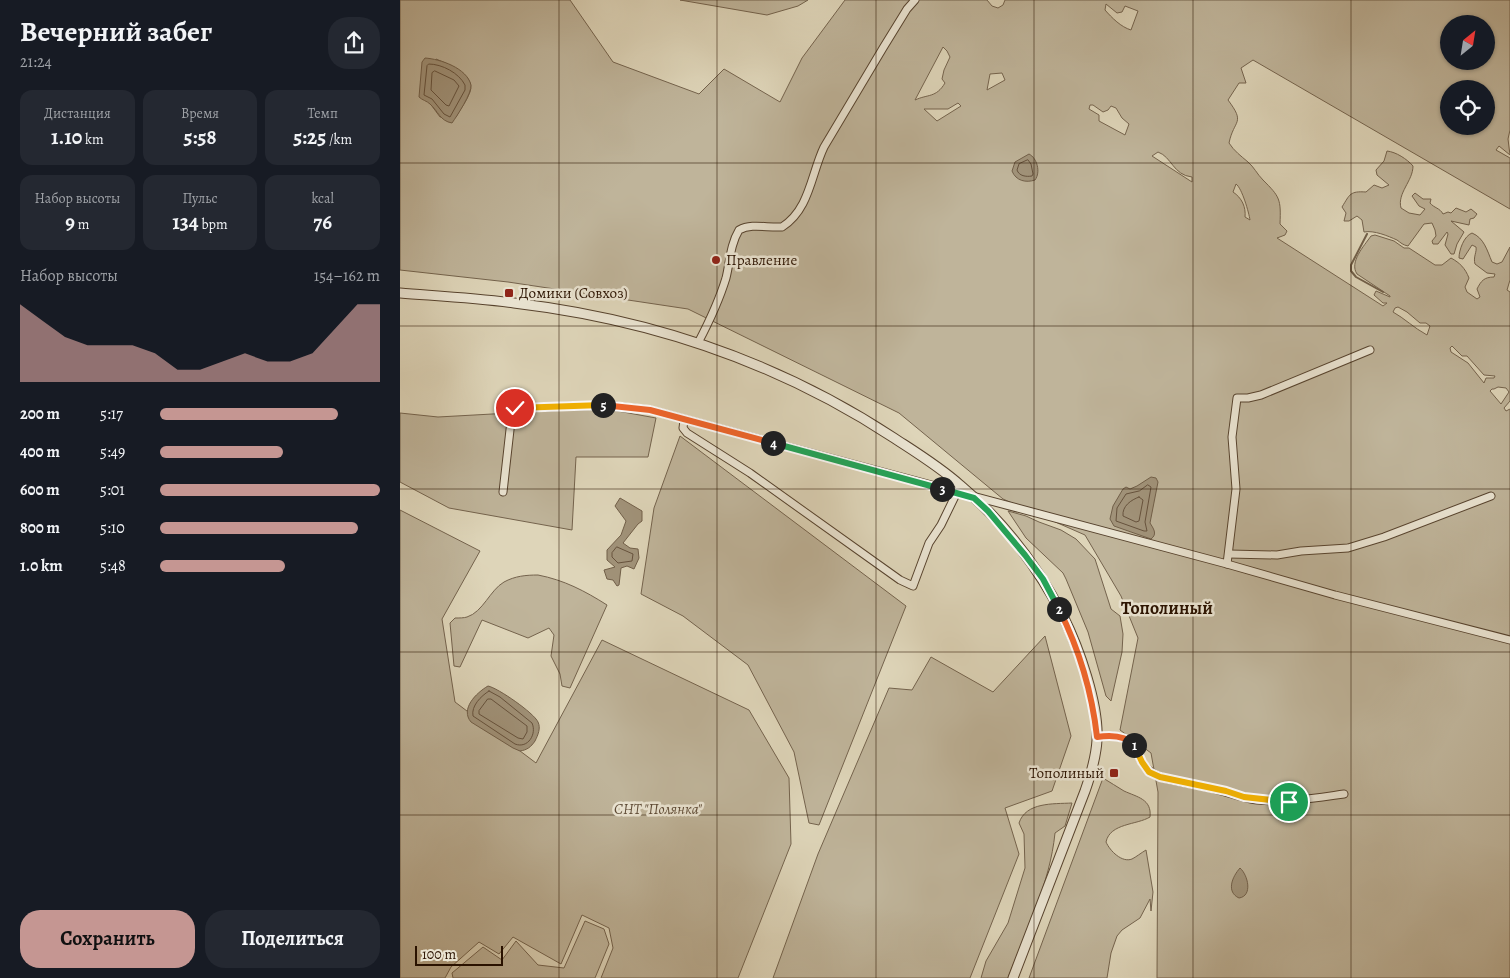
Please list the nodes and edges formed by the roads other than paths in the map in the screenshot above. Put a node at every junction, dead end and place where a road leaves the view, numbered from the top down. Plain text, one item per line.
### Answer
1 (915, 0) edge
2 (400, 294) edge
3 (698, 343) junction
4 (1370, 350) dead end
5 (684, 420) junction
6 (959, 489) junction
7 (503, 492) dead end
8 (1491, 496) dead end
9 (974, 498) junction
10 (1229, 554) junction
11 (1227, 564) junction
12 (1510, 640) edge
13 (1097, 737) junction
14 (1344, 794) dead end
15 (1013, 978) edge

1 - 3 street
2 - 3 street
3 - 6 street
4 - 10 street
5 - 6 street
5 - 6 street
5 - 7 street
6 - 9 street
8 - 10 street
9 - 11 street
9 - 13 street
10 - 11 street
11 - 12 street
13 - 14 street
13 - 15 street

